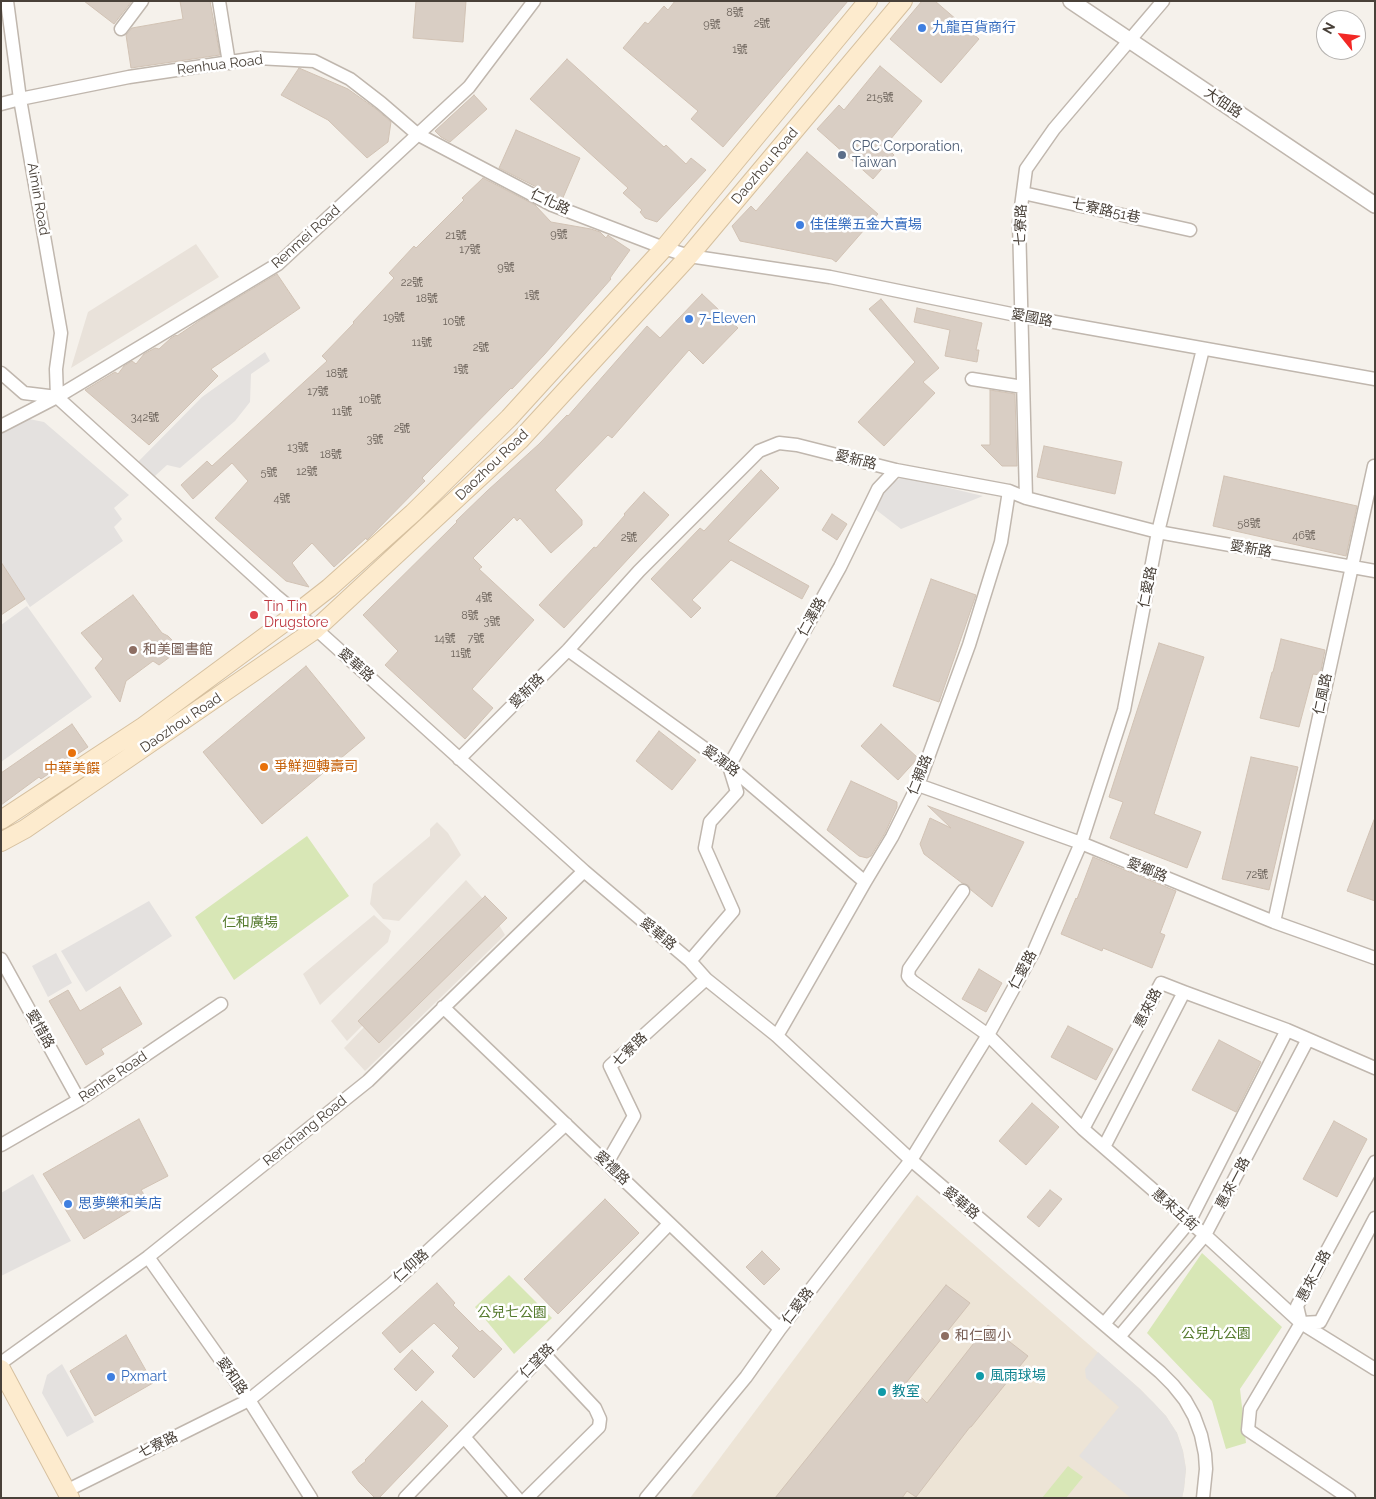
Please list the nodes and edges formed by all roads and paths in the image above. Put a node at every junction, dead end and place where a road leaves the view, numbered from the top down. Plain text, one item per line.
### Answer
1 (7, 1) edge
2 (142, 1) edge
3 (219, 1) edge
4 (534, 1) edge
5 (868, 1) edge
6 (903, 1) edge
7 (1071, 1) edge
8 (1163, 1) edge
9 (121, 29) dead end
10 (1130, 41) junction
11 (229, 63) junction
12 (20, 99) junction
13 (1, 104) edge
14 (417, 134) junction
15 (1023, 193) junction
16 (1375, 205) edge
17 (1190, 230) dead end
18 (664, 248) junction
19 (689, 256) junction
20 (1022, 316) junction
21 (1204, 349) junction
22 (1, 373) edge
23 (972, 379) dead end
24 (1375, 379) edge
25 (1023, 387) junction
26 (57, 397) junction
27 (1, 426) edge
28 (1374, 466) edge
29 (896, 470) junction
30 (1009, 491) junction
31 (1026, 498) junction
32 (1158, 532) junction
33 (1352, 567) junction
34 (1375, 571) edge
35 (297, 613) junction
36 (316, 629) junction
37 (568, 650) junction
38 (459, 759) junction
39 (729, 766) junction
40 (918, 785) junction
41 (1, 820) edge
42 (1, 842) edge
43 (1081, 843) junction
44 (584, 871) junction
45 (865, 882) junction
46 (963, 891) dead end
47 (1274, 922) junction
48 (1375, 958) edge
49 (1, 959) edge
50 (690, 961) junction
51 (706, 979) junction
52 (1184, 992) junction
53 (221, 1004) dead end
54 (443, 1007) junction
55 (1287, 1030) junction
56 (988, 1035) junction
57 (777, 1036) junction
58 (1308, 1039) junction
59 (1375, 1068) edge
60 (79, 1100) junction
61 (566, 1124) junction
62 (1083, 1129) junction
63 (1, 1145) edge
64 (1104, 1147) junction
65 (911, 1160) junction
66 (1375, 1162) edge
67 (607, 1163) junction
68 (1375, 1218) edge
69 (1189, 1222) junction
70 (670, 1224) junction
71 (1205, 1235) junction
72 (148, 1257) junction
73 (1301, 1323) junction
74 (1104, 1324) junction
75 (780, 1329) junction
76 (1119, 1337) junction
77 (544, 1354) junction
78 (1, 1362) edge
79 (1375, 1369) edge
80 (1, 1370) edge
81 (249, 1400) junction
82 (464, 1437) junction
83 (68, 1494) edge
84 (311, 1498) edge
85 (405, 1498) edge
86 (517, 1498) edge
87 (527, 1498) edge
88 (646, 1498) edge
89 (1203, 1498) edge
90 (1349, 1498) edge

1 - 12 street, Aimin Road
2 - 9 street
3 - 11 street
4 - 14 street, Renmei Road
5 - 18 main road, Daozhou Road
6 - 19 main road, Daozhou Road
7 - 10 street, 大佃路
8 - 10 street, 七寮路
10 - 15 street, 七寮路
10 - 16 street, 大佃路
11 - 12 street, Renhua Road
11 - 14 street, Renhua Road
12 - 13 street, Renhua Road
12 - 26 street, Aimin Road
14 - 18 street, 仁化路
14 - 26 street, Renmei Road
15 - 17 street, 七寮路51巷
15 - 20 street, 七寮路
18 - 19 street, 仁化路
18 - 35 main road, Daozhou Road
19 - 20 street, 愛國路
19 - 36 main road, Daozhou Road
20 - 21 street, 愛國路
20 - 25 street, 七寮路
21 - 24 street, 愛國路
21 - 32 street, 仁愛路
22 - 26 street
23 - 25 street
25 - 31 street, 七寮路
26 - 27 street, Renmei Road
26 - 35 street, 愛華路
28 - 33 street, 仁風路
29 - 30 street, 愛新路
29 - 37 street, 愛新路
29 - 39 street, 仁澤路
30 - 31 street, 愛新路
30 - 40 street, 仁親路
31 - 32 street, 愛新路
32 - 33 street, 愛新路
32 - 43 street, 仁愛路
33 - 34 street, 愛新路
33 - 47 street, 仁風路
35 - 36 street, 愛華路
35 - 41 main road, Daozhou Road
36 - 38 street, 愛華路
36 - 42 main road, Daozhou Road
37 - 38 street, 愛新路
37 - 39 street, 愛渾路
38 - 44 street, 愛華路
39 - 45 street, 愛渾路
39 - 50 street
40 - 43 street, 愛鄉路
40 - 45 street, 仁親路
43 - 47 street, 愛鄉路
43 - 56 street, 仁愛路
44 - 50 street, 愛華路
44 - 54 street, Renchang Road
45 - 57 street, 仁親路
46 - 56 street, 惠來五街
47 - 48 street, 愛鄉路
49 - 60 street, 愛惜路
50 - 51 street, 愛華路
51 - 57 street, 愛華路
51 - 67 street, 七寮路
52 - 55 street
52 - 62 street, 惠來路
52 - 64 street, 惠來路
53 - 60 street, Renhe Road
54 - 61 street, 愛禮路
54 - 72 street, Renchang Road
55 - 58 street
55 - 69 street, 惠來一路
56 - 62 street, 惠來五街
56 - 65 street, 仁愛路
57 - 65 street, 愛華路
58 - 59 street
58 - 71 street, 惠來一路
60 - 63 street, Renhe Road
61 - 67 street, 愛禮路
61 - 81 street, 仁仰路
62 - 64 street, 惠來五街
64 - 69 street, 惠來五街
65 - 74 street, 愛華路
65 - 75 street, 仁愛路
66 - 73 street, 惠來二路
67 - 70 street, 愛禮路
68 - 73 street, 惠來二路
69 - 71 street, 惠來五街
69 - 74 street, 惠來一路
70 - 75 street, 愛禮路
70 - 77 street, 仁望路
71 - 73 street, 惠來五街
71 - 76 street, 惠來一路
72 - 78 street, Renchang Road
72 - 81 street, 愛和路
73 - 79 street, 惠來五街
73 - 90 street
74 - 76 street, 愛華路
75 - 88 street, 仁愛路
76 - 89 street, 愛華路
77 - 82 street, 仁望路
77 - 87 street
80 - 83 main road
81 - 83 street, 七寮路
81 - 84 street, 愛和路
82 - 85 street, 仁望路
82 - 86 street

